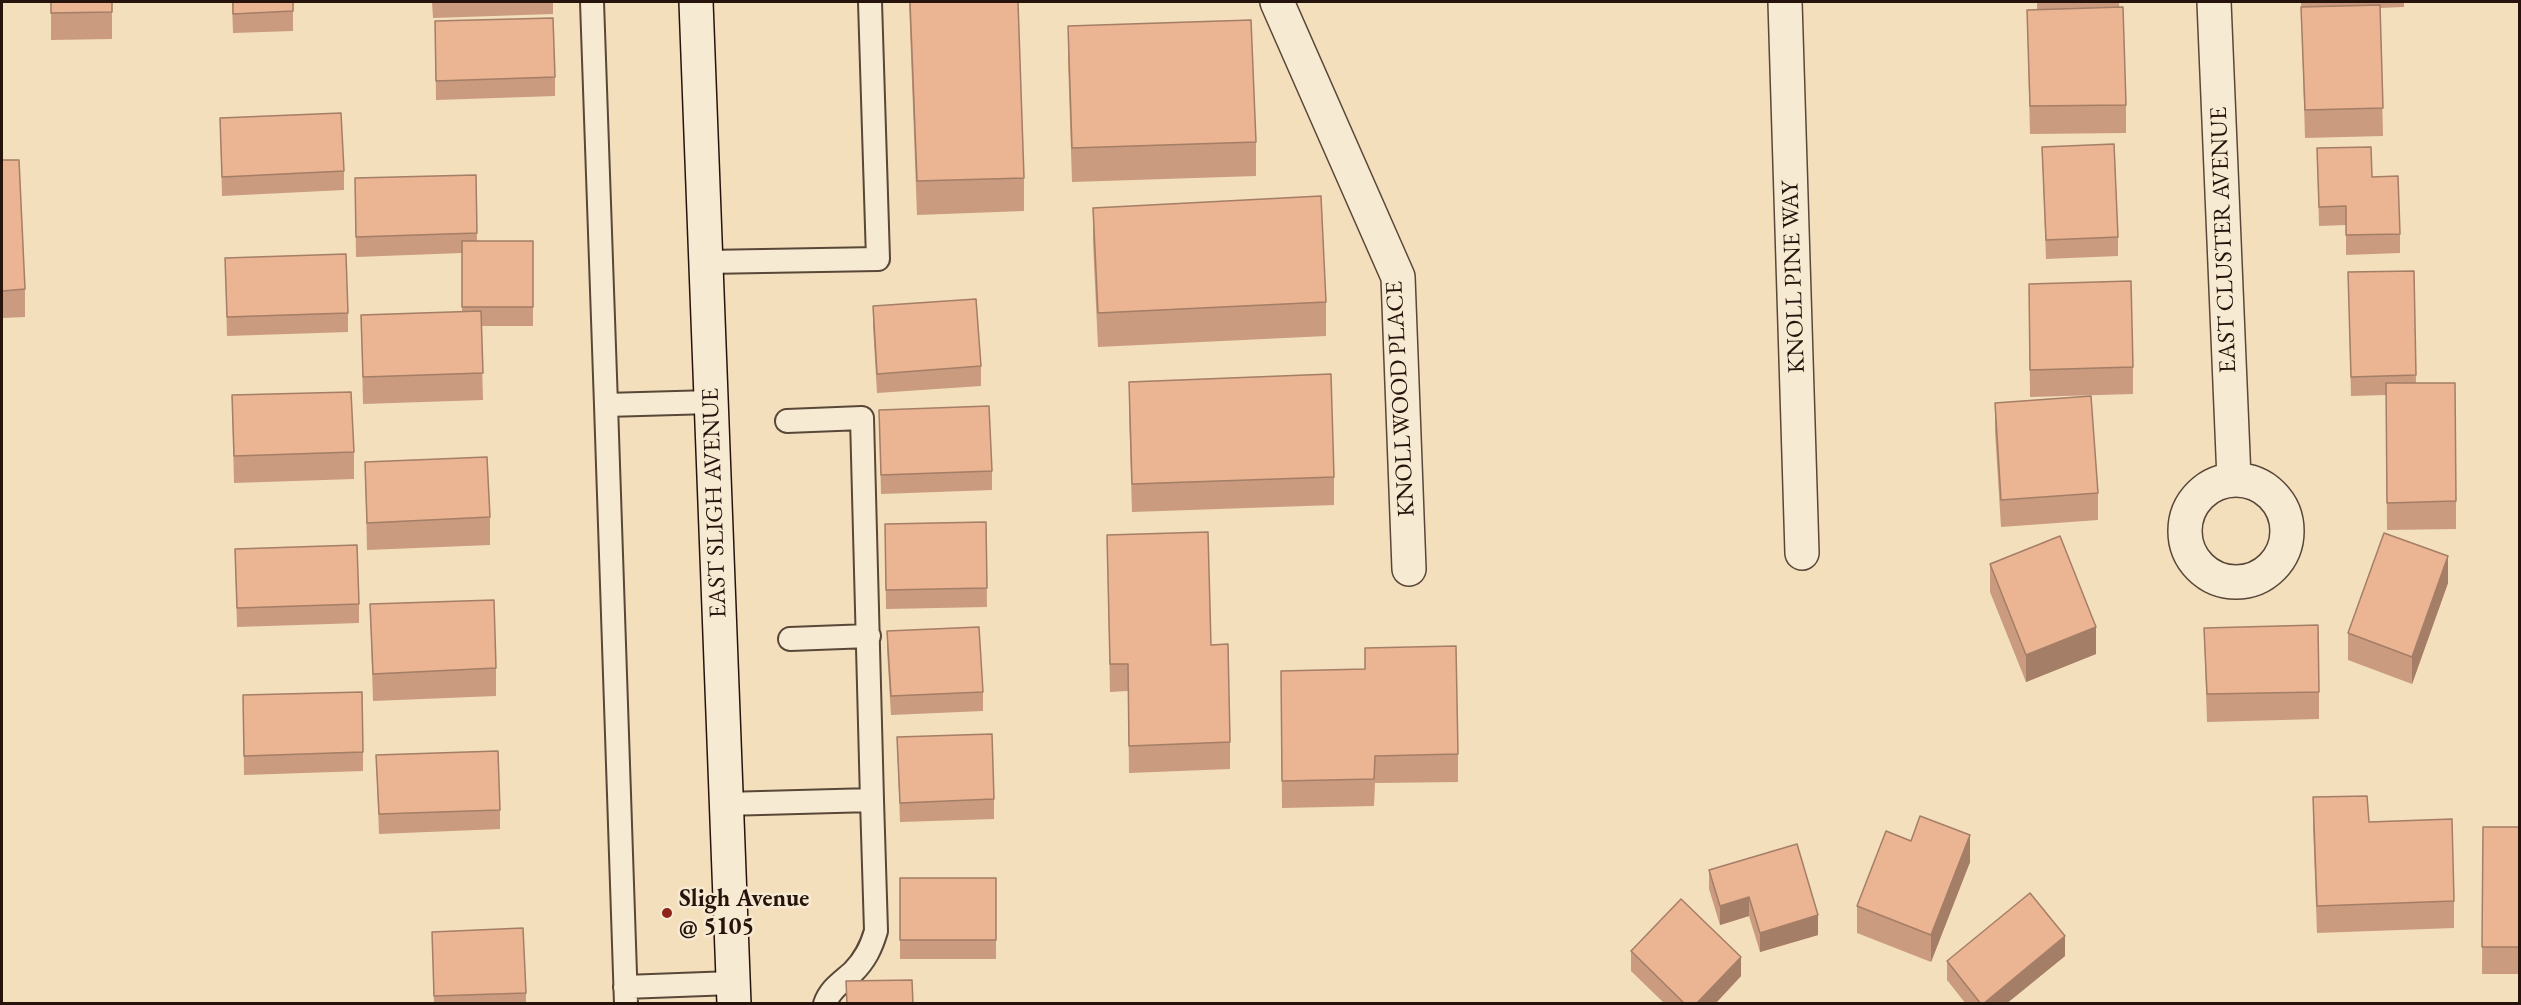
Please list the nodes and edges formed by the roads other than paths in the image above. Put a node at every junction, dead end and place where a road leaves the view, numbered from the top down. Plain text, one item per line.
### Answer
1 (592, 2) edge
2 (696, 2) edge
3 (870, 2) edge
4 (1276, 2) edge
5 (1785, 2) edge
6 (2214, 2) edge
7 (706, 262) junction
8 (711, 402) junction
9 (606, 405) junction
10 (787, 421) dead end
11 (2234, 479) dead end
12 (1802, 553) dead end
13 (1409, 569) dead end
14 (869, 636) junction
15 (790, 639) dead end
16 (872, 800) junction
17 (725, 804) junction
18 (733, 993) edge
19 (625, 995) edge
20 (825, 1004) edge

1 - 9 lane
2 - 7 street, EAST SLIGH AVENUE
3 - 7 lane
4 - 13 street, KNOLLWOOD PLACE
5 - 12 street, KNOLL PINE WAY
6 - 11 street, EAST CLUSTER AVENUE
7 - 8 street, EAST SLIGH AVENUE
8 - 9 lane
8 - 17 street, EAST SLIGH AVENUE
9 - 19 lane
10 - 14 lane
14 - 15 lane
14 - 16 lane
16 - 17 lane
16 - 20 lane
17 - 18 street, EAST SLIGH AVENUE
18 - 19 lane

